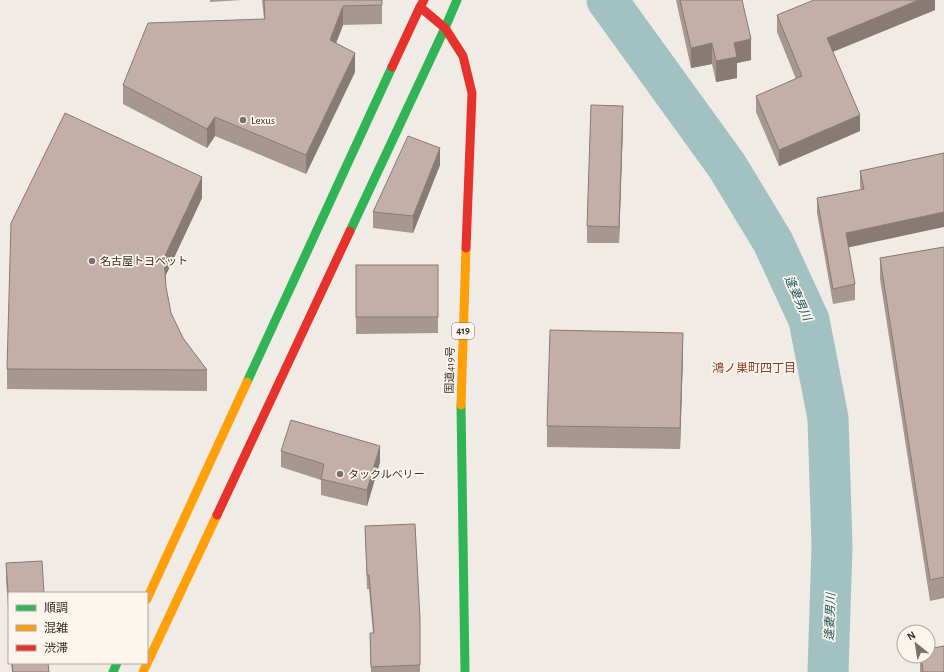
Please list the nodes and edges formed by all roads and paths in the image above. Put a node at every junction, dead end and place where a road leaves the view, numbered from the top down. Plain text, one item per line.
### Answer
1 (457, 0) edge
2 (422, 4) edge
3 (446, 28) junction
4 (148, 597) edge
5 (148, 661) edge
6 (464, 672) edge

1 - 3 main road
2 - 3 main road, 国道419号 / 419
2 - 4 main road
3 - 5 main road
3 - 6 main road, 国道419号 / 419

